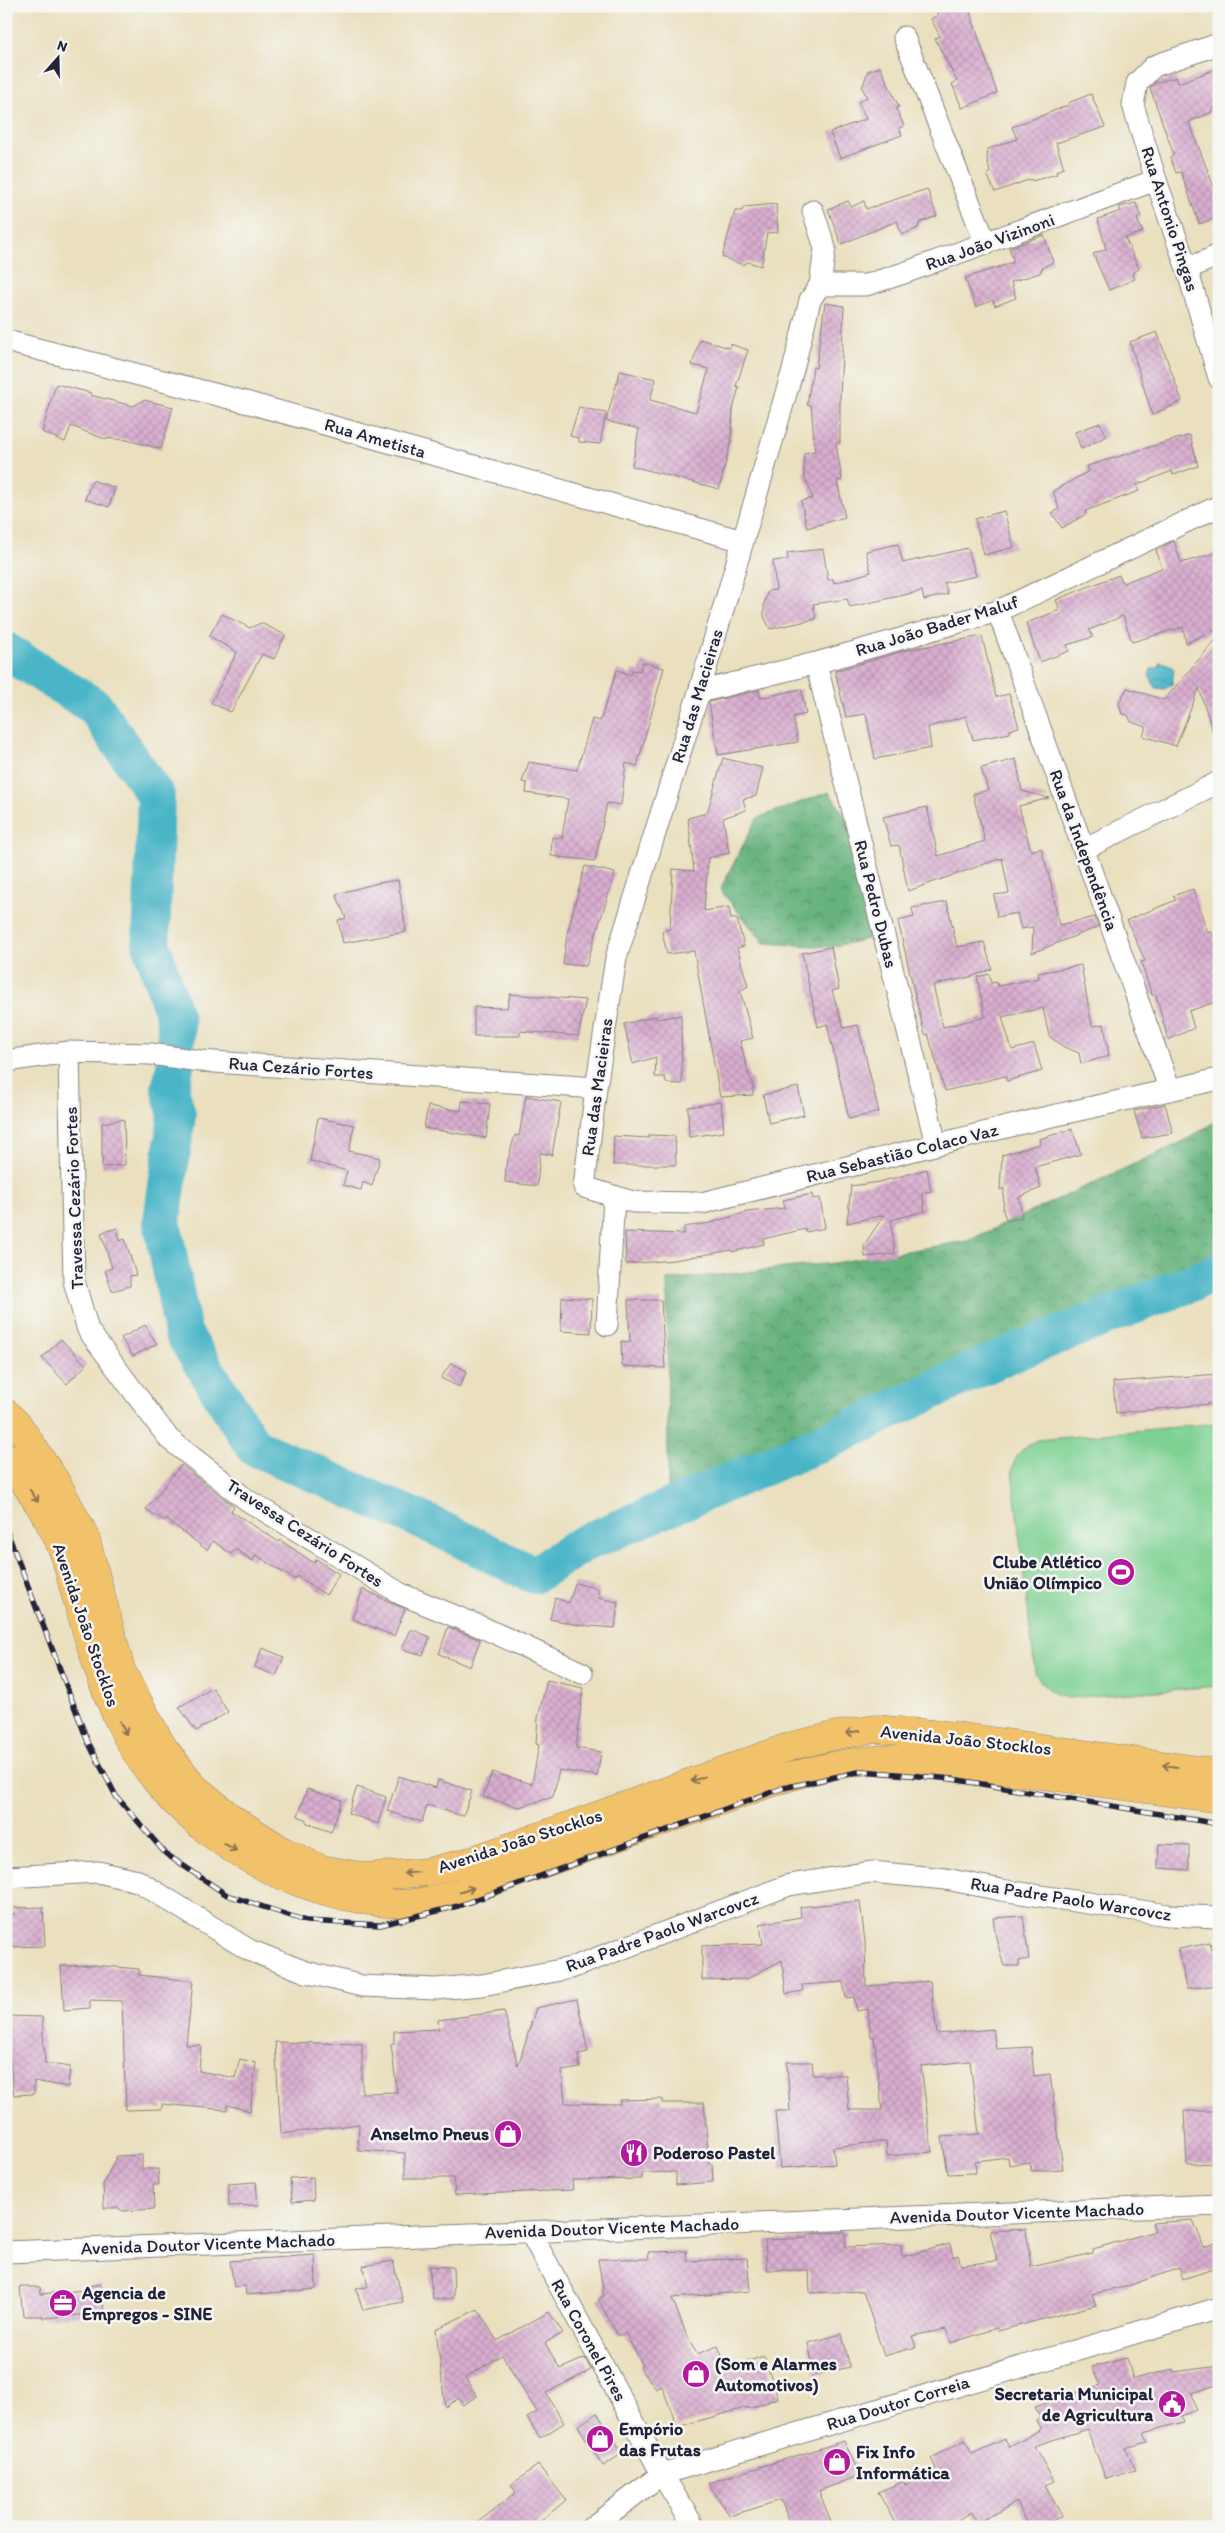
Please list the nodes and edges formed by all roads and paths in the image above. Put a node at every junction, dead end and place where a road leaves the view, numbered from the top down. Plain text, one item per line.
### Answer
1 (904, 37) dead end
2 (1219, 44) edge
3 (1156, 180) junction
4 (814, 212) dead end
5 (986, 244) junction
6 (1219, 255) edge
7 (1187, 269) junction
8 (820, 285) junction
9 (6, 341) edge
10 (1219, 378) edge
11 (1219, 506) edge
12 (743, 541) junction
13 (998, 611) junction
14 (816, 663) junction
15 (699, 692) junction
16 (1219, 782) edge
17 (1084, 849) junction
18 (69, 1052) junction
19 (6, 1062) edge
20 (1219, 1079) edge
21 (596, 1088) junction
22 (1170, 1090) junction
23 (936, 1144) junction
24 (584, 1186) joint
25 (614, 1196) junction
26 (608, 1325) dead end
27 (6, 1413) edge
28 (6, 1456) edge
29 (582, 1673) dead end
30 (1219, 1773) edge
31 (1219, 1799) edge
32 (6, 1878) edge
33 (1219, 1917) edge
34 (1219, 2205) edge
35 (530, 2232) junction
36 (6, 2252) edge
37 (1219, 2308) edge
38 (662, 2474) junction
39 (592, 2527) edge
40 (694, 2527) edge

1 - 5 street
2 - 3 street, Rua Antonio Pingas
3 - 5 street, Rua João Vizinoni
3 - 7 street, Rua Antonio Pingas
4 - 8 street, Rua das Macieiras
5 - 8 street, Rua João Vizinoni
6 - 7 street
7 - 10 street, Rua Antonio Pingas
8 - 12 street, Rua das Macieiras
9 - 12 street, Rua Ametista
11 - 13 street, Rua João Bader Maluf
12 - 15 street, Rua das Macieiras
13 - 14 street, Rua João Bader Maluf
13 - 17 street, Rua da Independência
14 - 15 street, Rua João Bader Maluf
14 - 23 street, Rua Pedro Dubas
15 - 21 street, Rua das Macieiras
16 - 17 street
17 - 22 street, Rua da Independência
18 - 19 street, Rua Cezário Fortes
18 - 21 street, Rua Cezário Fortes
18 - 29 street, Travessa Cezário Fortes
20 - 22 street, Rua Sebastião Colaco Vaz
21 - 24 street, Rua das Macieiras
22 - 23 street, Rua Sebastião Colaco Vaz
23 - 25 street, Rua Sebastião Colaco Vaz
24 - 25 street, Rua Sebastião Colaco Vaz
25 - 26 street
30 -> 27 main road, Avenida João Stocklos
28 -> 31 main road, Avenida João Stocklos
32 - 33 street, Rua Padre Paolo Warcovcz
34 - 35 street, Avenida Doutor Vicente Machado
35 - 36 street, Avenida Doutor Vicente Machado
35 - 38 street, Rua Coronel Pires
37 - 38 street, Rua Doutor Correia
38 - 39 street, Rua Doutor Correia
38 - 40 street, Rua Coronel Pires

